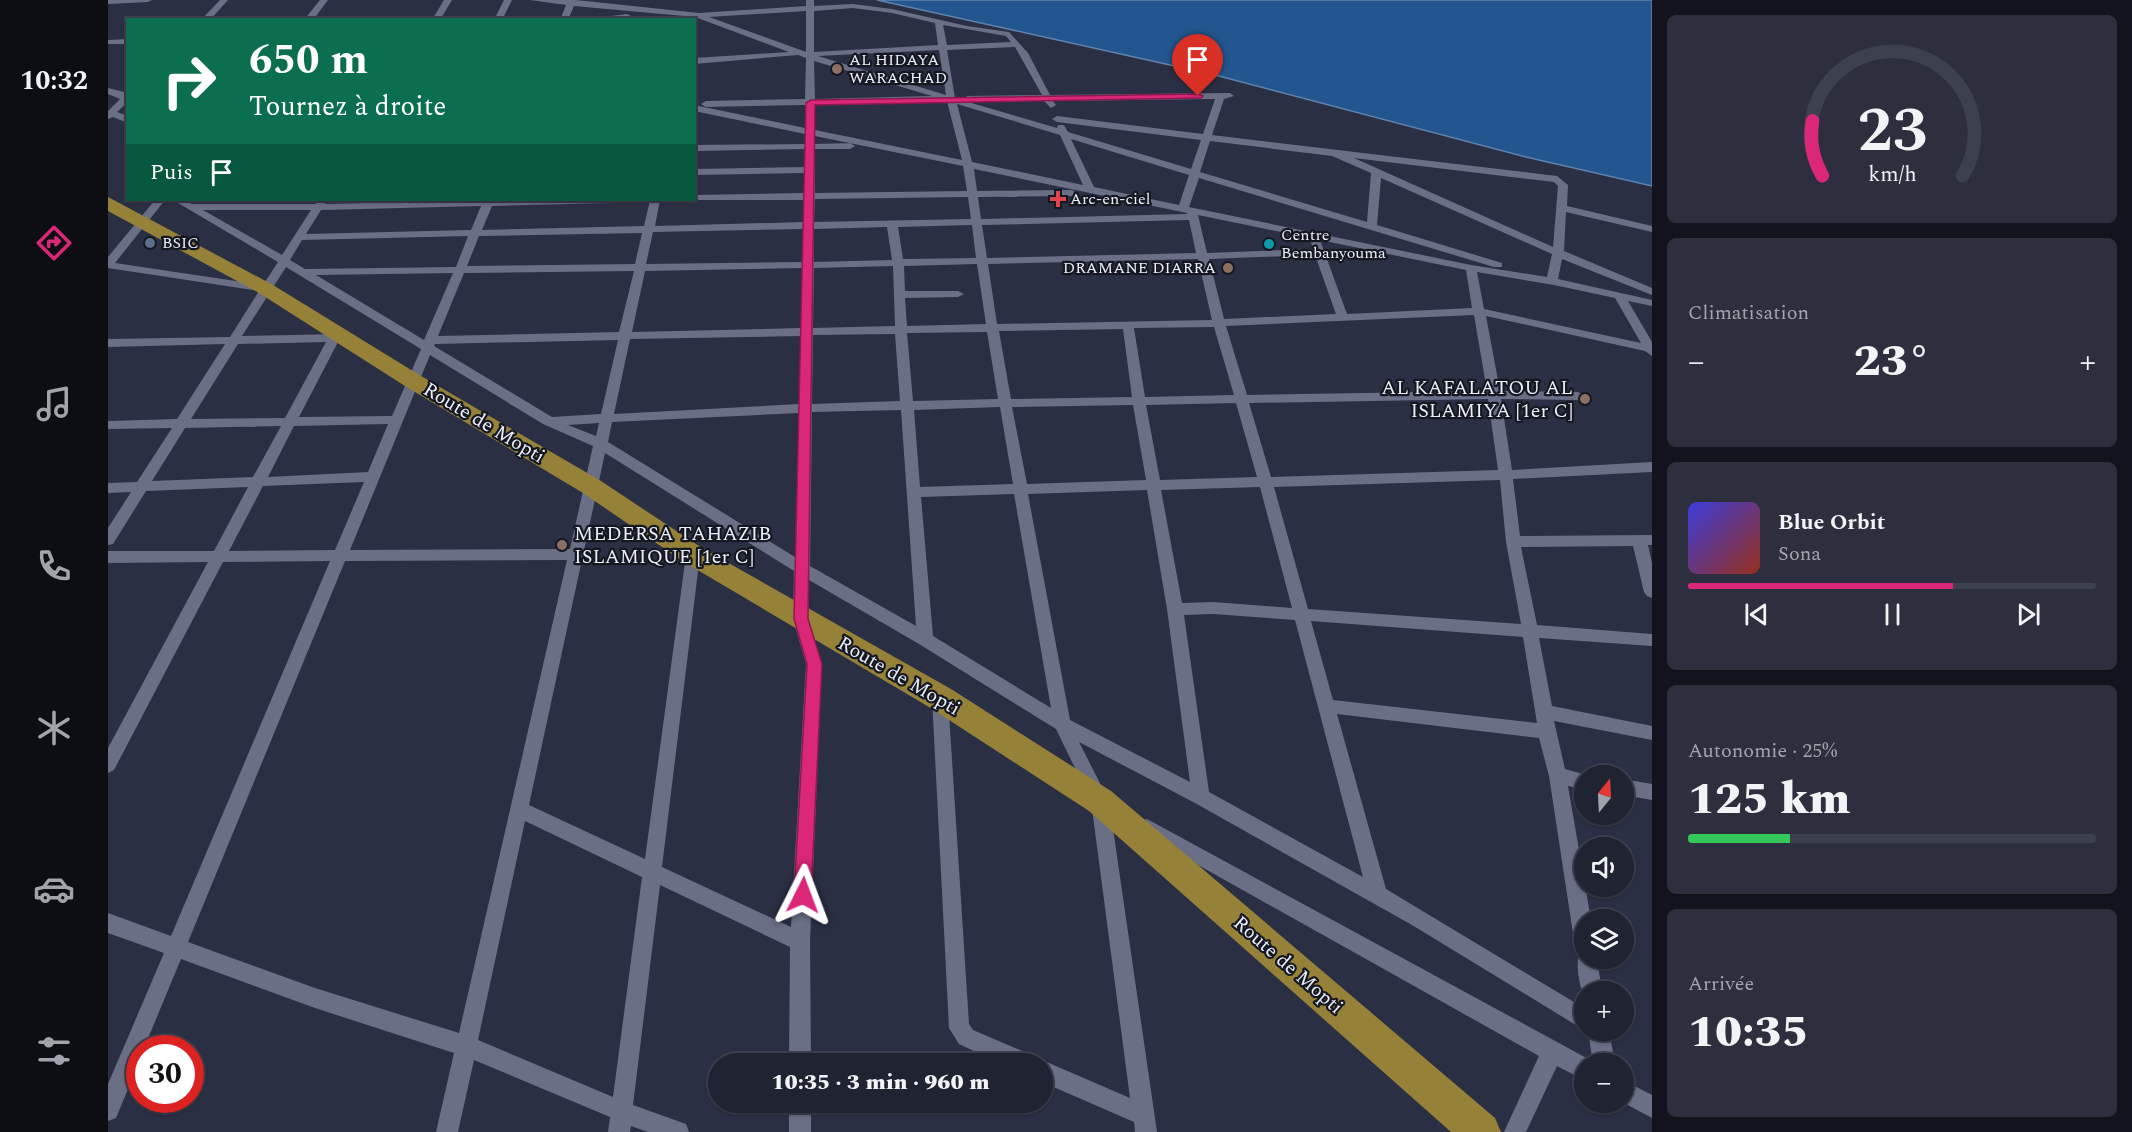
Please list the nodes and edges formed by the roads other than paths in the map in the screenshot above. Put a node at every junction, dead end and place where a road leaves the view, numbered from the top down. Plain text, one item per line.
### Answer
1 (148, 0) edge
2 (224, 0) edge
3 (324, 0) edge
4 (448, 0) edge
5 (508, 0) edge
6 (534, 0) edge
7 (114, 1) edge
8 (571, 2) edge
9 (811, 5) edge
10 (108, 9) edge
11 (667, 13) junction
12 (696, 15) edge
13 (207, 18) edge
14 (310, 18) edge
15 (437, 18) edge
16 (499, 18) edge
17 (565, 18) edge
18 (607, 18) edge
19 (939, 23) junction
20 (126, 41) edge
21 (108, 42) edge
22 (1017, 44) junction
23 (942, 48) junction
24 (807, 55) junction
25 (696, 61) edge
26 (108, 91) edge
27 (126, 98) edge
28 (126, 99) edge
29 (951, 99) junction
30 (1048, 99) junction
31 (811, 103) junction
32 (696, 106) edge
33 (696, 107) edge
34 (110, 115) edge
35 (126, 115) edge
36 (126, 119) edge
37 (1057, 119) junction
38 (1064, 133) junction
39 (810, 138) junction
40 (1207, 138) junction
41 (696, 148) edge
42 (1334, 153) junction
43 (968, 164) junction
44 (810, 170) junction
45 (696, 172) edge
46 (1194, 172) junction
47 (1376, 173) junction
48 (1090, 190) junction
49 (1101, 193) junction
50 (972, 194) junction
51 (809, 197) junction
52 (696, 198) edge
53 (159, 201) edge
54 (447, 201) edge
55 (489, 201) edge
56 (655, 201) edge
57 (405, 202) edge
58 (108, 203) edge
59 (184, 203) edge
60 (320, 203) edge
61 (1561, 208) junction
62 (1189, 213) junction
63 (978, 222) junction
64 (141, 223) junction
65 (892, 225) junction
66 (1372, 225) junction
67 (808, 227) junction
68 (1652, 229) edge
69 (649, 230) junction
70 (475, 234) junction
71 (299, 237) junction
72 (1314, 237) junction
73 (1320, 252) junction
74 (1558, 253) junction
75 (1203, 256) junction
76 (983, 260) junction
77 (284, 261) junction
78 (898, 262) junction
79 (108, 265) edge
80 (808, 265) junction
81 (640, 267) junction
82 (1471, 268) junction
83 (459, 271) junction
84 (303, 272) junction
85 (1552, 282) junction
86 (266, 289) junction
87 (1652, 292) edge
88 (958, 294) dead end
89 (899, 296) junction
90 (1620, 297) junction
91 (1652, 303) edge
92 (1478, 311) junction
93 (1344, 318) junction
94 (1219, 323) junction
95 (1128, 325) junction
96 (992, 328) junction
97 (900, 329) junction
98 (807, 331) junction
99 (626, 335) junction
100 (339, 338) junction
101 (233, 342) junction
102 (108, 343) edge
103 (429, 343) junction
104 (1651, 350) edge
105 (413, 381) junction
106 (1494, 395) junction
107 (1578, 396) dead end
108 (1240, 399) junction
109 (1139, 401) junction
110 (1005, 403) junction
111 (908, 407) junction
112 (806, 408) junction
113 (607, 418) junction
114 (397, 420) junction
115 (548, 421) junction
116 (290, 422) junction
117 (181, 424) junction
118 (108, 425) edge
119 (601, 444) junction
120 (1652, 467) edge
121 (1506, 476) junction
122 (374, 477) junction
123 (260, 482) junction
124 (1266, 483) junction
125 (143, 486) junction
126 (1153, 486) junction
127 (592, 487) junction
128 (1022, 487) junction
129 (108, 488) edge
130 (913, 492) junction
131 (108, 540) edge
132 (1645, 540) edge
133 (1512, 542) junction
134 (577, 554) junction
135 (340, 555) junction
136 (693, 555) junction
137 (219, 556) junction
138 (108, 557) edge
139 (803, 569) junction
140 (1652, 592) edge
141 (1175, 609) junction
142 (1301, 614) junction
143 (801, 619) junction
144 (1529, 631) junction
145 (925, 639) junction
146 (1652, 640) edge
147 (940, 698) junction
148 (1328, 706) junction
149 (1545, 712) junction
150 (1062, 724) junction
151 (1546, 732) junction
152 (1652, 733) edge
153 (108, 765) edge
154 (1558, 776) junction
155 (1574, 779) edge
156 (1634, 789) edge
157 (1652, 792) edge
158 (1201, 797) junction
159 (1100, 801) junction
160 (520, 810) junction
161 (652, 872) junction
162 (1378, 896) junction
163 (1579, 909) edge
164 (108, 923) edge
165 (800, 941) junction
166 (176, 949) junction
167 (1574, 1014) edge
168 (466, 1046) junction
169 (1552, 1052) junction
170 (800, 1053) edge
171 (1002, 1053) edge
172 (1574, 1064) edge
173 (1053, 1077) edge
174 (1634, 1097) edge
175 (1652, 1107) edge
176 (108, 1110) edge
177 (800, 1113) edge
178 (620, 1122) edge
179 (1145, 1124) edge
180 (1471, 1127) edge
181 (447, 1132) edge
182 (678, 1132) edge
183 (800, 1132) edge
184 (1515, 1132) edge

1 - 7 street
2 - 13 street
3 - 14 street
4 - 15 street
5 - 16 street
6 - 8 street
7 - 10 street
8 - 11 street
8 - 17 street
9 - 12 street
9 - 19 street
9 - 24 street
11 - 12 street
11 - 18 street
12 - 24 street
19 - 22 street
19 - 23 street
20 - 21 street
22 - 23 street
22 - 30 street
23 - 24 street
23 - 29 street
24 - 25 street
24 - 29 street
24 - 31 street
26 - 27 street
28 - 34 street
29 - 30 street
29 - 31 street
29 - 38 street
29 - 43 street
30 - 37 street
30 - 40 street
31 - 32 street
31 - 39 street
33 - 39 street
34 - 35 street
34 - 36 street
37 - 38 street
37 - 40 street
38 - 46 street
38 - 48 street
39 - 41 street
39 - 43 street
39 - 44 street
40 - 42 street
40 - 46 street
42 - 47 street
42 - 61 street
43 - 48 street
43 - 50 street
44 - 45 street
44 - 51 street
46 - 62 street
46 - 66 street
47 - 66 street
47 - 74 street
48 - 49 street
49 - 50 street
49 - 62 street
50 - 51 street
50 - 63 street
51 - 52 street
51 - 67 street
53 - 64 street
54 - 57 street
55 - 70 street
56 - 69 street
57 - 60 street
58 - 64 highway, Route de Mopti
59 - 60 street
59 - 77 street
60 - 71 street
61 - 68 street
61 - 74 street
62 - 63 street
62 - 72 street
62 - 75 street
63 - 65 street
63 - 76 street
64 - 79 street
64 - 86 highway, Route de Mopti
65 - 67 street
65 - 78 street
66 - 85 street
67 - 69 street
67 - 80 street
69 - 70 street
69 - 81 street
70 - 71 street
70 - 83 street
71 - 77 street
72 - 73 street
72 - 82 street
73 - 75 street
73 - 93 street
74 - 85 street
74 - 87 street
75 - 76 street
75 - 94 street
76 - 78 street
76 - 96 street
77 - 84 street
77 - 86 street
78 - 80 street
78 - 89 street
79 - 86 street
80 - 81 street
80 - 98 street
81 - 83 street
81 - 99 street
82 - 85 street
82 - 92 street
83 - 84 street
83 - 103 street
84 - 103 street
85 - 90 street
86 - 100 highway, Route de Mopti
86 - 101 street
88 - 89 street
89 - 97 street
90 - 91 street
90 - 104 street
92 - 93 street
92 - 104 street
92 - 106 street
93 - 94 street
94 - 95 street
94 - 108 street
95 - 96 street
95 - 109 street
96 - 97 street
96 - 110 street
97 - 98 street
97 - 111 street
98 - 99 street
98 - 112 street
99 - 103 street
99 - 113 street
100 - 101 street
100 - 105 highway, Route de Mopti
100 - 116 street
101 - 102 street
101 - 117 street
103 - 105 street
103 - 115 street
105 - 114 street
105 - 127 highway, Route de Mopti
106 - 107 street
106 - 108 street
106 - 121 street
108 - 109 street
108 - 124 street
109 - 110 street
109 - 126 street
110 - 111 street
110 - 128 street
111 - 112 street
111 - 130 street
112 - 113 street
112 - 139 street
113 - 115 street
113 - 119 street
114 - 116 street
114 - 122 street
115 - 119 street
116 - 117 street
116 - 123 street
117 - 118 street
117 - 125 street
119 - 127 street
119 - 139 street
120 - 121 street
121 - 124 street
121 - 133 street
122 - 123 street
122 - 135 street
123 - 125 street
123 - 137 street
124 - 126 street
124 - 142 street
125 - 129 street
125 - 131 street
126 - 128 street
126 - 141 street
127 - 134 street
127 - 136 highway, Route de Mopti
128 - 130 street
128 - 150 street
130 - 145 street
132 - 133 street
132 - 140 street
133 - 144 street
134 - 135 street
134 - 160 street
135 - 137 street
135 - 166 street
136 - 143 highway, Route de Mopti
136 - 161 street
137 - 138 street
137 - 153 street
139 - 143 street
139 - 145 street
141 - 142 street
141 - 158 street
142 - 144 street
142 - 148 street
143 - 147 highway, Route de Mopti
143 - 165 street
144 - 146 street
144 - 149 street
145 - 150 street
147 - 159 highway, Route de Mopti
147 - 171 street
148 - 151 street
148 - 162 street
149 - 151 street
149 - 152 street
150 - 158 street
150 - 159 street
151 - 154 street
154 - 155 street
154 - 163 street
156 - 157 street
158 - 162 street
159 - 169 street
159 - 179 street
159 - 180 highway, Route de Mopti
160 - 161 street
160 - 168 street
161 - 165 street
161 - 178 street
162 - 167 street
164 - 166 street
165 - 170 street
166 - 168 street
166 - 176 street
168 - 178 street
168 - 181 street
169 - 172 street
169 - 184 street
173 - 179 street
174 - 175 street
177 - 183 street
178 - 182 street

